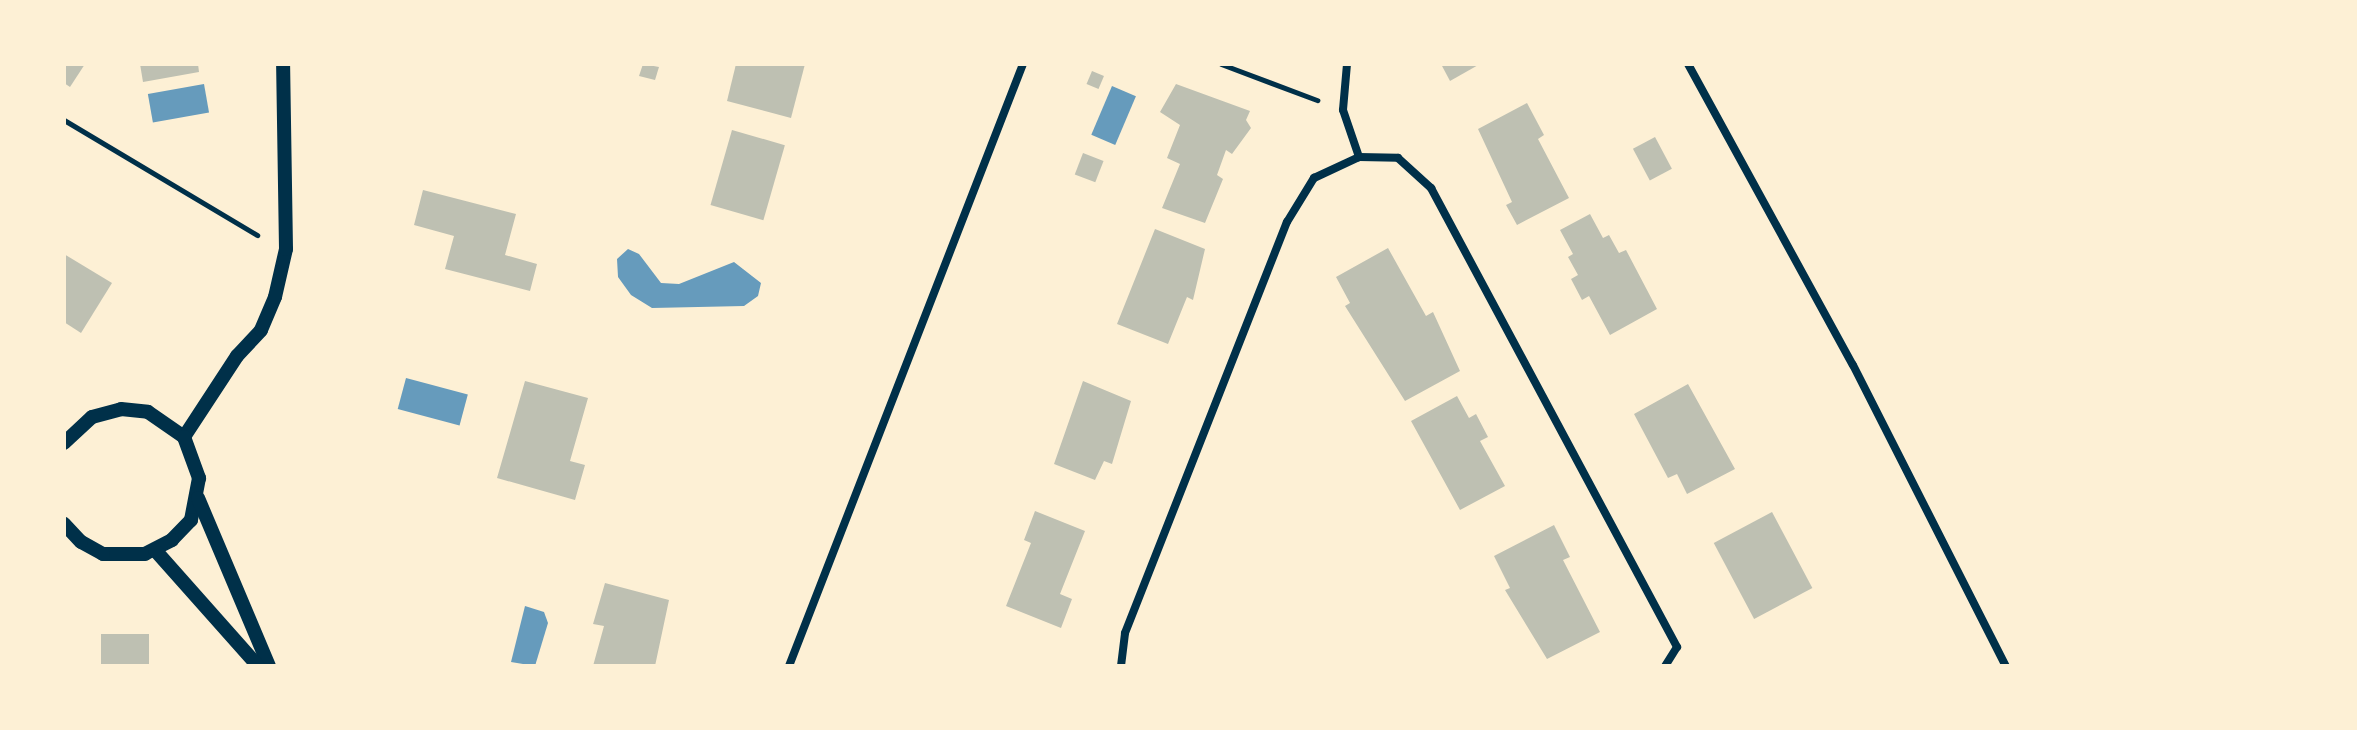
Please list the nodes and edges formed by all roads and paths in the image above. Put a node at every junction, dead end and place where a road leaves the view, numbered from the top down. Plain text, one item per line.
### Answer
1 (283, 64) edge
2 (1023, 64) edge
3 (1221, 64) edge
4 (1347, 64) edge
5 (1688, 64) edge
6 (1343, 110) junction
7 (64, 120) edge
8 (1359, 157) junction
9 (286, 249) junction
10 (184, 437) junction
11 (64, 443) edge
12 (198, 498) junction
13 (64, 524) edge
14 (155, 550) junction
15 (258, 666) edge
16 (269, 666) edge
17 (789, 666) edge
18 (1121, 666) edge
19 (1665, 666) edge
20 (2006, 666) edge

1 - 9 street
2 - 17 street
3 - 6 path
4 - 6 street
5 - 20 street
6 - 8 street
7 - 9 path
8 - 18 street
8 - 19 street
9 - 10 street
10 - 11 street
10 - 12 street
12 - 14 street
12 - 16 street
13 - 14 street
14 - 15 street

